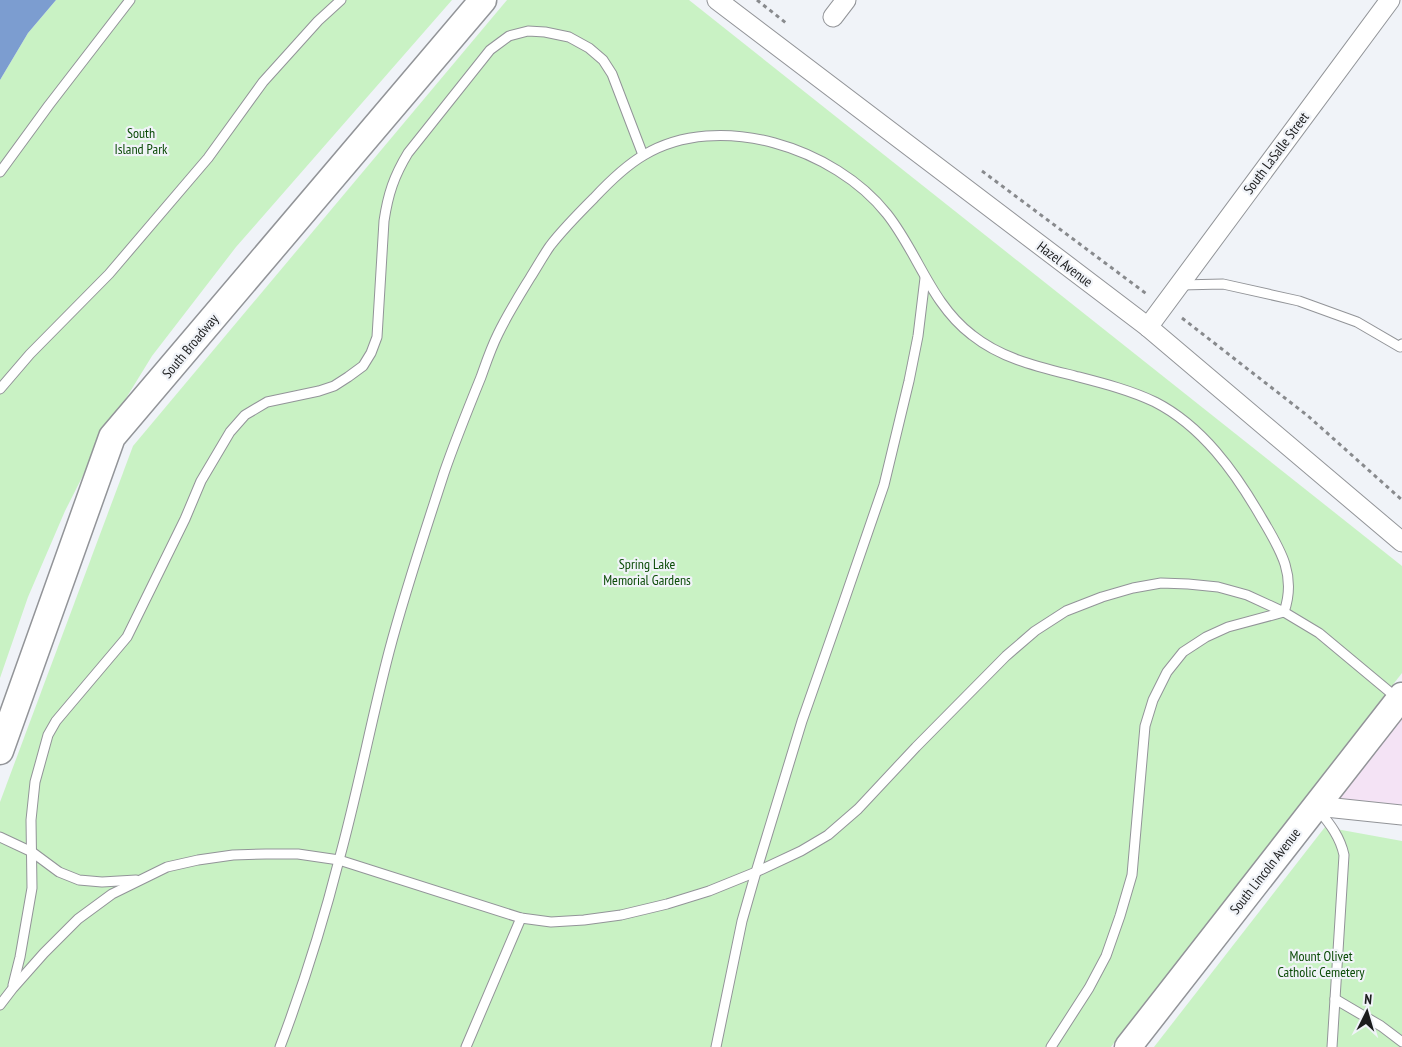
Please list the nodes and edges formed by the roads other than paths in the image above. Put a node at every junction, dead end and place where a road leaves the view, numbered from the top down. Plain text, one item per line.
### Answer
1 (130, 0) edge
2 (341, 0) edge
3 (482, 0) edge
4 (717, 0) edge
5 (846, 0) edge
6 (1390, 0) edge
7 (833, 17) dead end
8 (643, 155) junction
9 (0, 172) edge
10 (925, 278) junction
11 (1178, 285) junction
12 (1148, 327) junction
13 (1402, 344) edge
14 (0, 388) edge
15 (1402, 542) edge
16 (1284, 612) junction
17 (1400, 698) edge
18 (0, 751) edge
19 (1316, 806) junction
20 (1402, 815) edge
21 (0, 837) edge
22 (32, 852) junction
23 (339, 860) junction
24 (756, 872) junction
25 (138, 880) junction
26 (521, 918) junction
27 (13, 988) junction
28 (1335, 999) junction
29 (0, 1005) edge
30 (1402, 1042) edge
31 (280, 1047) edge
32 (466, 1047) edge
33 (716, 1047) edge
34 (1052, 1047) edge
35 (1128, 1047) edge
36 (1332, 1047) edge

1 - 9 lane
2 - 14 lane
3 - 18 street, South Broadway
4 - 12 street, Hazel Avenue
5 - 7 street
6 - 11 street, South LaSalle Street
8 - 10 lane
8 - 22 lane
8 - 23 lane
10 - 16 lane
10 - 24 lane
11 - 12 street, South LaSalle Street
11 - 13 lane
12 - 15 street, Hazel Avenue
16 - 17 lane
16 - 24 lane
16 - 34 lane
17 - 19 street, South Lincoln Avenue
19 - 20 street
19 - 28 lane
19 - 35 street, South Lincoln Avenue
21 - 22 lane
22 - 25 lane
22 - 27 lane
23 - 25 lane
23 - 26 lane
23 - 31 lane
24 - 26 lane
24 - 33 lane
25 - 27 lane
26 - 32 lane
27 - 29 lane
28 - 30 lane
28 - 36 lane

